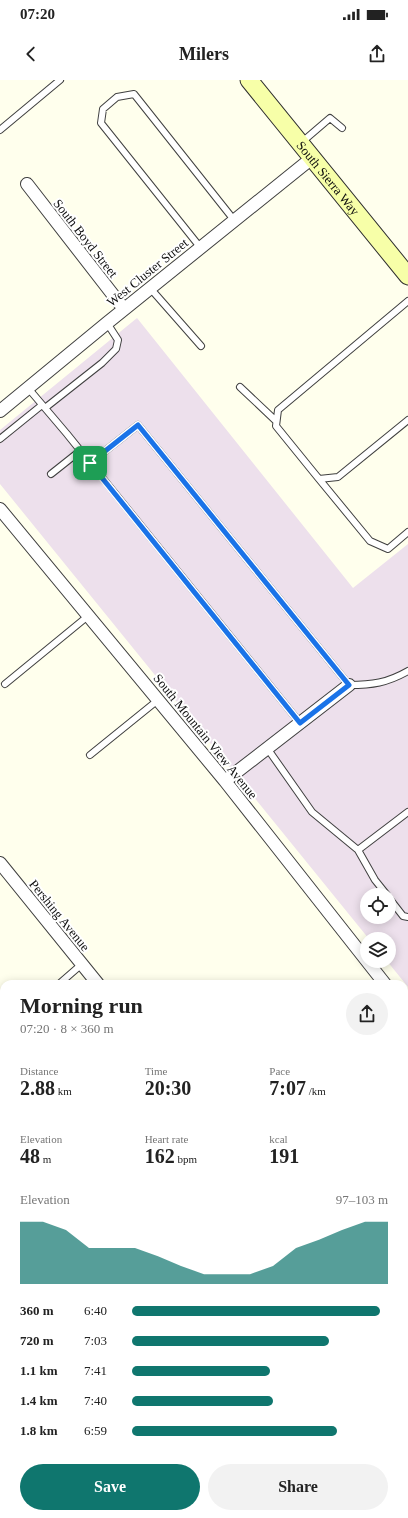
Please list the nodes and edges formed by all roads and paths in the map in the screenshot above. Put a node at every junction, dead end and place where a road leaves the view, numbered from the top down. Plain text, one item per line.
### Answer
1 (60, 80) edge
2 (249, 80) edge
3 (342, 128) dead end
4 (0, 130) edge
5 (300, 143) junction
6 (312, 158) junction
7 (27, 184) dead end
8 (234, 220) junction
9 (200, 247) junction
10 (408, 276) edge
11 (150, 288) junction
12 (408, 301) edge
13 (124, 309) junction
14 (107, 322) junction
15 (201, 346) dead end
16 (240, 387) dead end
17 (28, 388) junction
18 (44, 407) junction
19 (0, 411) edge
20 (408, 420) edge
21 (276, 421) junction
22 (0, 439) edge
23 (80, 451) junction
24 (90, 463) junction
25 (51, 474) dead end
26 (319, 479) junction
27 (0, 509) edge
28 (408, 532) edge
29 (88, 616) junction
30 (408, 671) edge
31 (4, 684) dead end
32 (349, 685) junction
33 (158, 700) junction
34 (300, 723) junction
35 (267, 748) junction
36 (90, 755) dead end
37 (225, 780) junction
38 (408, 812) edge
39 (358, 850) junction
40 (0, 863) edge
41 (381, 888) edge
42 (396, 907) edge
43 (408, 917) edge
44 (82, 964) junction
45 (64, 980) edge
46 (95, 980) edge
47 (381, 980) edge

1 - 4 lane
2 - 5 street, South Sierra Way
3 - 5 lane
5 - 6 street, South Sierra Way
6 - 8 street, West Cluster Street
6 - 10 street, South Sierra Way
7 - 13 street, South Boyd Street
8 - 9 street, West Cluster Street
8 - 9 lane
9 - 11 street, West Cluster Street
11 - 13 street, West Cluster Street
11 - 15 lane
12 - 21 lane
13 - 14 street, West Cluster Street
14 - 17 street, West Cluster Street
14 - 18 lane
16 - 21 lane
17 - 18 lane
17 - 19 street, West Cluster Street
18 - 22 lane
18 - 23 lane
20 - 26 lane
21 - 26 lane
23 - 24 lane
23 - 25 lane
24 - 32 lane
24 - 34 lane
26 - 28 lane
27 - 29 street, South Mountain View Avenue
29 - 31 lane
29 - 33 street, South Mountain View Avenue
30 - 32 lane
32 - 34 street
33 - 36 lane
33 - 37 street, South Mountain View Avenue
34 - 35 street
35 - 37 street
35 - 39 lane
37 - 47 street, South Mountain View Avenue
38 - 39 lane
39 - 41 lane
40 - 44 street, Pershing Avenue
42 - 43 lane
44 - 45 lane
44 - 46 street, Pershing Avenue

